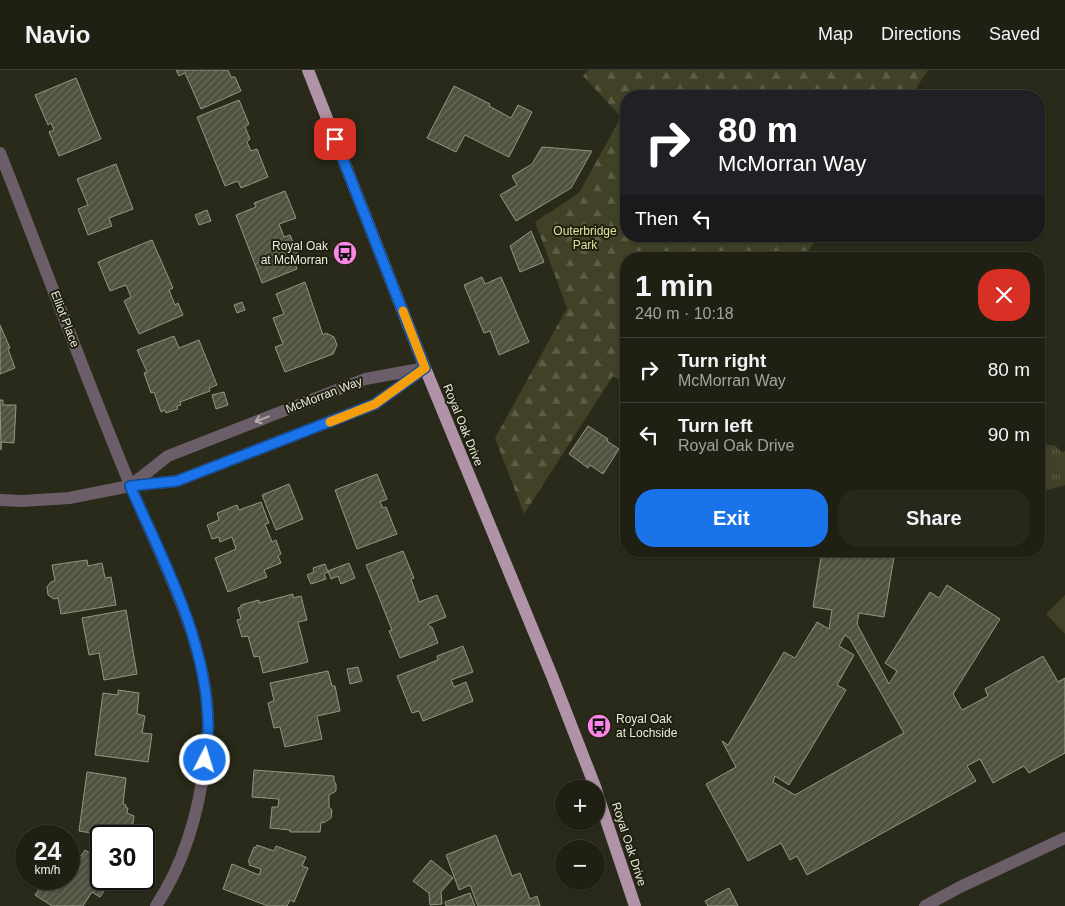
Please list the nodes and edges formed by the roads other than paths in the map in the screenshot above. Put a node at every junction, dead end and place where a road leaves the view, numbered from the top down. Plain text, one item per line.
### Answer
1 (308, 70) edge
2 (0, 153) edge
3 (425, 368) junction
4 (130, 486) junction
5 (0, 500) edge
6 (592, 780) edge
7 (605, 817) edge
8 (1065, 838) edge
9 (156, 906) edge
10 (635, 906) edge
11 (925, 906) edge

1 - 3 main road, Royal Oak Drive
2 - 4 street, Elliot Place
3 -> 4 street, McMorran Way
3 - 4 street, McMorran Way
3 - 6 main road, Royal Oak Drive
4 - 5 street, McMorran Way
4 - 9 street, Elliot Place
7 - 10 main road, Royal Oak Drive
8 - 11 street

